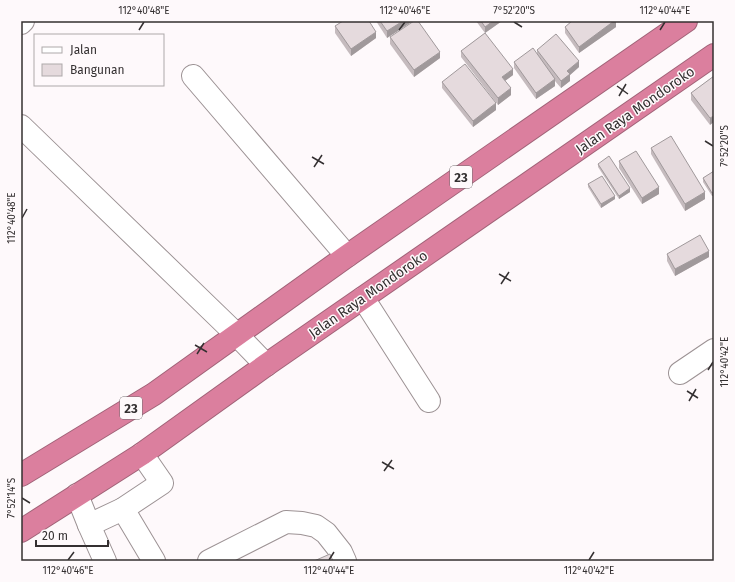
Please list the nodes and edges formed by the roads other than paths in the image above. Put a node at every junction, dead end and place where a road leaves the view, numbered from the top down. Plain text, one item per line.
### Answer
1 (678, 23) edge
2 (714, 55) edge
3 (193, 76) dead end
4 (21, 126) edge
5 (347, 256) junction
6 (363, 298) junction
7 (237, 335) junction
8 (714, 350) edge
9 (266, 365) junction
10 (680, 373) dead end
11 (429, 401) dead end
12 (142, 454) junction
13 (21, 475) edge
14 (77, 495) junction
15 (123, 509) junction
16 (89, 525) junction
17 (21, 531) edge
18 (105, 561) edge
19 (154, 561) edge
20 (209, 561) edge
21 (345, 561) edge

1 - 5 highway, 23
2 - 6 highway, Jalan Raya Mondoroko
3 - 5 street
4 - 7 street
5 - 7 highway, 23
6 - 9 highway, Jalan Raya Mondoroko
6 - 11 street
7 - 9 street
7 - 13 highway, 23
8 - 10 street
9 - 12 highway, Jalan Raya Mondoroko
12 - 14 highway, Jalan Raya Mondoroko
12 - 15 street
14 - 16 street
14 - 17 highway, Jalan Raya Mondoroko
15 - 16 street
15 - 19 street
16 - 18 street
20 - 21 street

